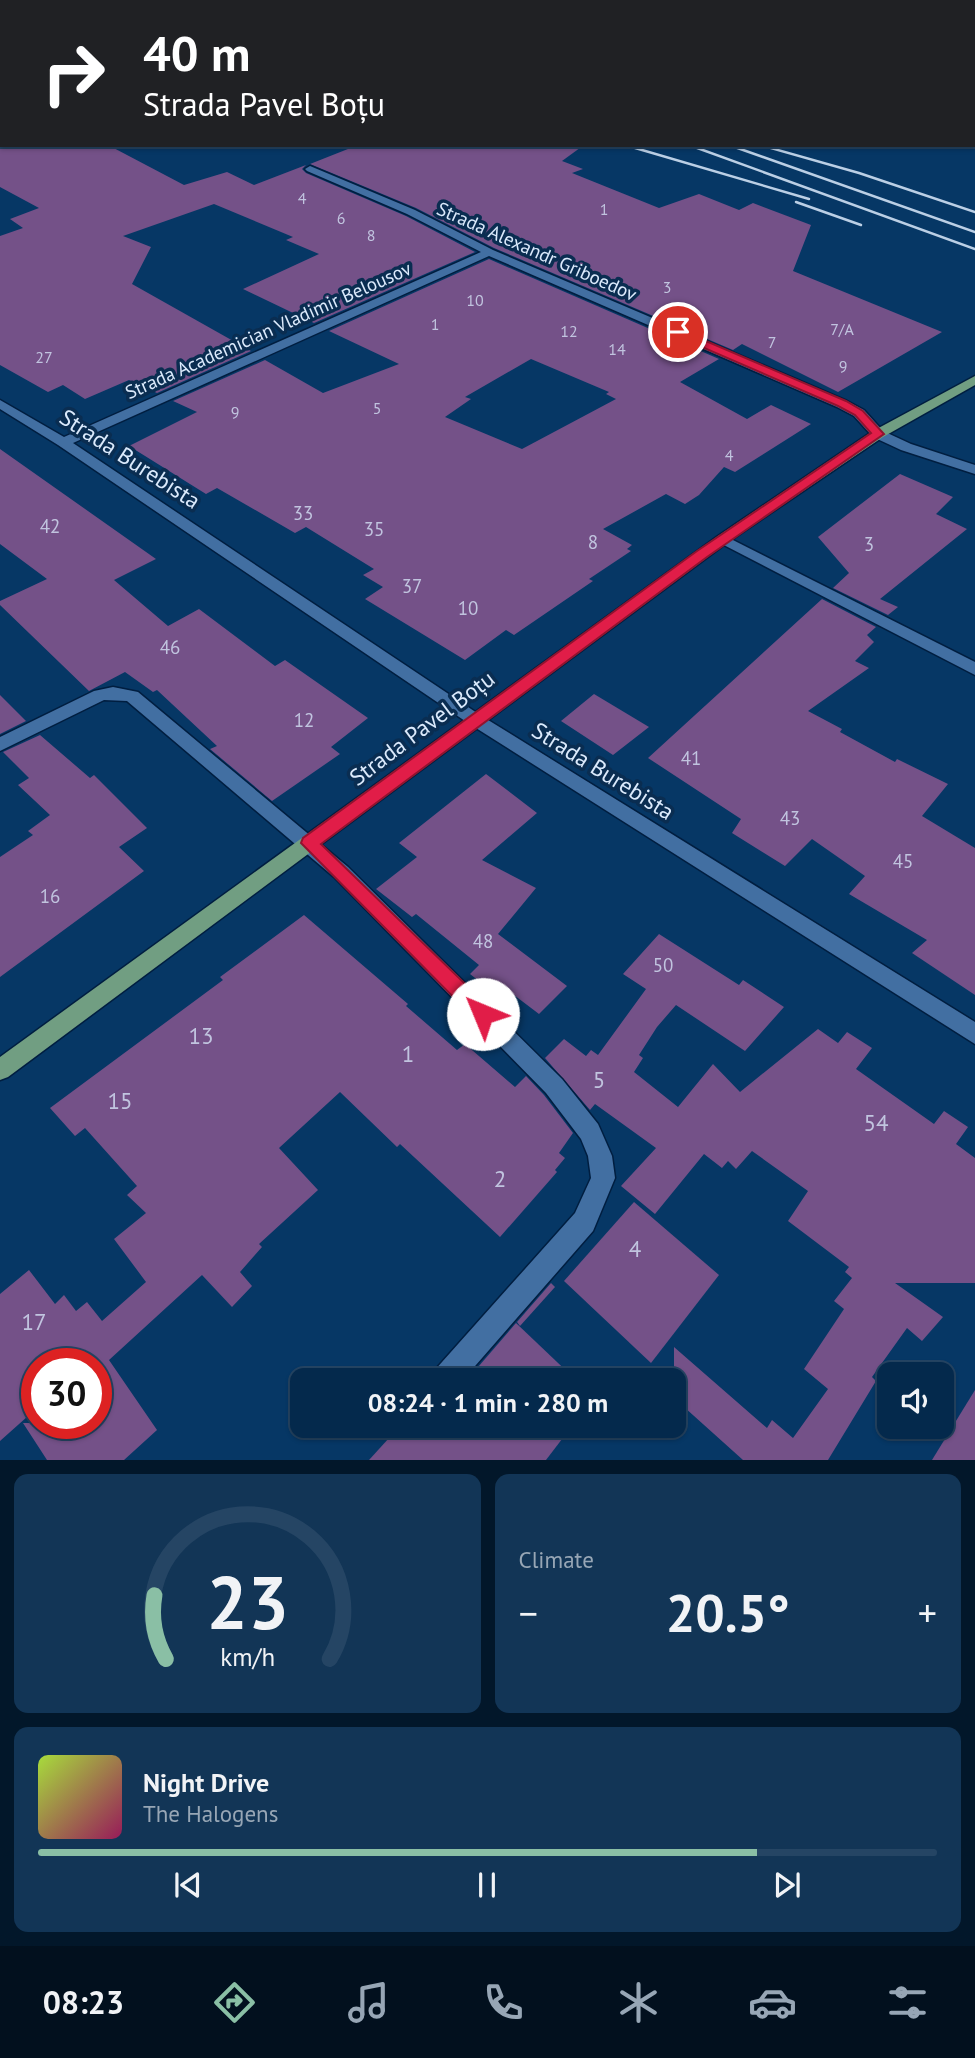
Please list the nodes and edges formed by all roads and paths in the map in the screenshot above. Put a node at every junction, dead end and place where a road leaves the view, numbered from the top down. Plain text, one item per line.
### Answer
1 (310, 169) dead end
2 (489, 252) junction
3 (975, 380) edge
4 (0, 404) edge
5 (18, 416) junction
6 (0, 424) edge
7 (878, 434) junction
8 (63, 442) junction
9 (975, 470) edge
10 (723, 539) junction
11 (975, 668) edge
12 (474, 719) junction
13 (0, 745) edge
14 (309, 843) junction
15 (975, 1034) edge
16 (0, 1070) edge
17 (455, 1368) edge

1 - 2 street, Strada Alexandr Griboedov
2 - 7 street, Strada Alexandr Griboedov
2 - 8 street, Strada Academician Vladimir Belousov
3 - 7 main road, Strada Pavel Boțu
4 - 5 street, Strada Burebista
5 - 6 street
5 - 8 street, Strada Burebista
7 - 9 street, Strada Alexandr Griboedov
7 - 10 main road, Strada Pavel Boțu
8 - 12 street, Strada Burebista
10 - 11 street
10 - 12 main road, Strada Pavel Boțu
12 - 14 main road, Strada Pavel Boțu
12 - 15 street, Strada Burebista
13 - 14 street
14 - 16 main road, Strada Pavel Boțu
14 - 17 street

